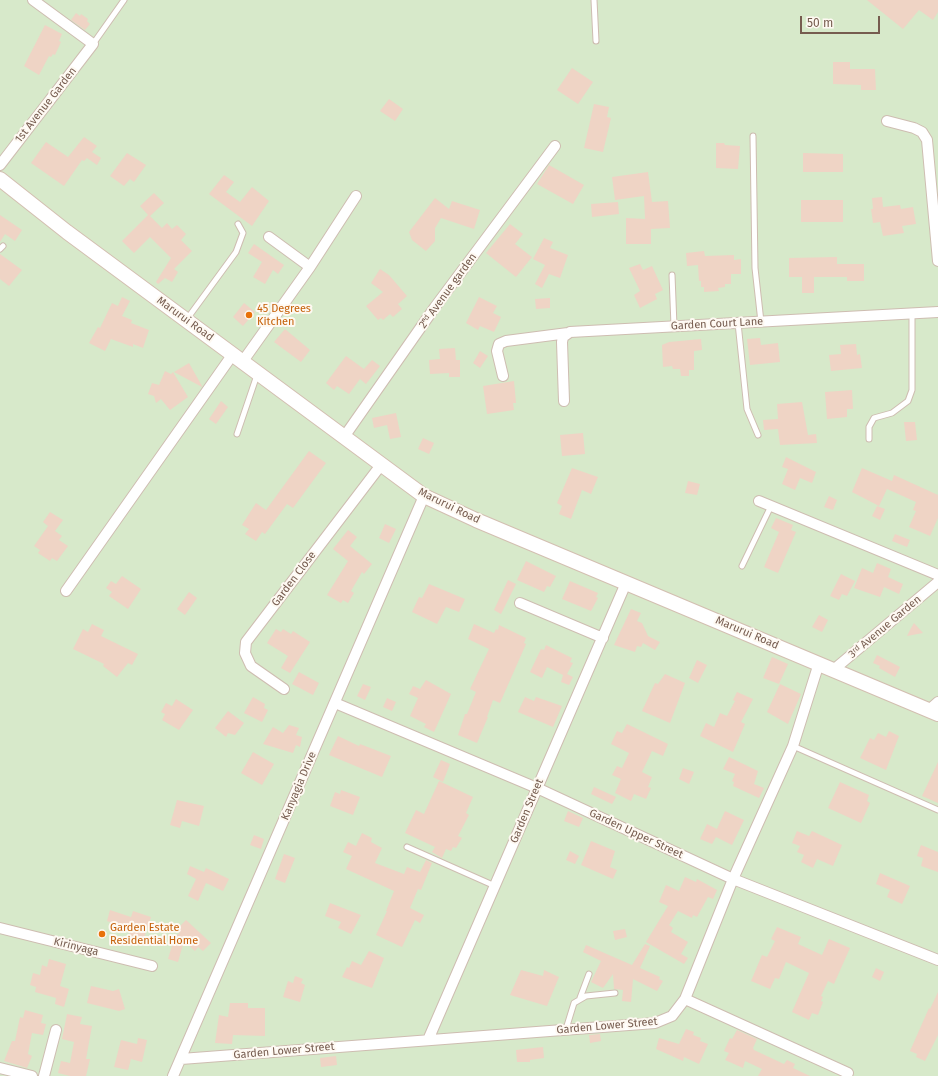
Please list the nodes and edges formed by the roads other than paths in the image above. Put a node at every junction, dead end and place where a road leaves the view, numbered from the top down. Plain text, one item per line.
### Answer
1 (33, 0) edge
2 (124, 0) edge
3 (594, 0) edge
4 (596, 41) dead end
5 (93, 44) junction
6 (887, 121) dead end
7 (753, 136) dead end
8 (555, 146) dead end
9 (0, 165) edge
10 (0, 179) edge
11 (356, 196) dead end
12 (238, 224) dead end
13 (269, 237) dead end
14 (938, 261) edge
15 (310, 267) junction
16 (672, 275) dead end
17 (938, 312) edge
18 (912, 314) junction
19 (187, 320) junction
20 (761, 322) junction
21 (738, 323) junction
22 (674, 326) junction
23 (568, 333) junction
24 (238, 358) junction
25 (258, 373) junction
26 (502, 376) dead end
27 (564, 401) dead end
28 (237, 434) dead end
29 (758, 435) dead end
30 (344, 437) junction
31 (869, 439) dead end
32 (381, 465) junction
33 (424, 496) junction
34 (759, 501) dead end
35 (771, 506) junction
36 (742, 566) dead end
37 (938, 575) edge
38 (626, 582) junction
39 (938, 582) edge
40 (66, 591) dead end
41 (520, 602) dead end
42 (602, 638) junction
43 (819, 663) junction
44 (832, 671) junction
45 (284, 689) dead end
46 (335, 703) junction
47 (935, 709) edge
48 (793, 746) junction
49 (537, 788) junction
50 (938, 810) edge
51 (407, 847) dead end
52 (733, 879) junction
53 (495, 886) junction
54 (0, 928) edge
55 (938, 960) edge
56 (152, 966) dead end
57 (589, 974) dead end
58 (615, 993) dead end
59 (580, 998) junction
60 (685, 999) junction
61 (56, 1030) dead end
62 (566, 1030) junction
63 (428, 1040) junction
64 (181, 1060) junction
65 (0, 1068) edge
66 (848, 1073) dead end
67 (32, 1076) edge
68 (44, 1076) edge
69 (173, 1076) edge

1 - 5 street
2 - 5 lane, 1st Avenue Garden
3 - 4 lane
5 - 9 street, 1st Avenue Garden
6 - 14 street
7 - 20 lane
8 - 30 street, 2ⁿᵈ Avenue garden
10 - 19 street, Marurui Road
11 - 15 street
12 - 19 lane
13 - 15 street
15 - 24 street
16 - 22 lane
17 - 18 street, Garden Court Lane
18 - 20 street, Garden Court Lane
18 - 31 lane
19 - 24 street, Marurui Road
20 - 21 street, Garden Court Lane
21 - 22 street, Garden Court Lane
21 - 29 lane
22 - 23 street, Garden Court Lane
23 - 26 street, Garden Court Lane
23 - 27 street
24 - 25 street, Marurui Road
24 - 40 street
25 - 28 lane
25 - 30 street, Marurui Road
30 - 32 street, Marurui Road
32 - 33 street, Marurui Road
32 - 45 street, Garden Close
33 - 38 street, Marurui Road
33 - 46 street, Kanyagia Drive
34 - 35 street
35 - 36 lane
35 - 37 street
38 - 42 street, Garden Street
38 - 43 street, Marurui Road
39 - 44 street, 3ʳᵈ Avenue Garden
41 - 42 street
42 - 49 street, Garden Street
43 - 44 street, Marurui Road
43 - 48 street, Garden Lower Street
44 - 47 street, Marurui Road
46 - 49 street, Garden Upper Street
46 - 64 street, Kanyagia Drive
48 - 50 lane
48 - 52 street, Garden Lower Street
49 - 52 street, Garden Upper Street
49 - 53 street, Garden Street
51 - 53 lane
52 - 55 street, Garden Upper Street
52 - 60 street, Garden Lower Street
53 - 63 street, Garden Street
54 - 56 street, Kirinyaga
57 - 59 lane
58 - 59 lane
59 - 62 lane
60 - 62 street, Garden Lower Street
60 - 66 street
61 - 68 street
62 - 63 street, Garden Lower Street
63 - 64 street, Garden Lower Street
64 - 69 street, Kanyagia Drive
65 - 67 street

